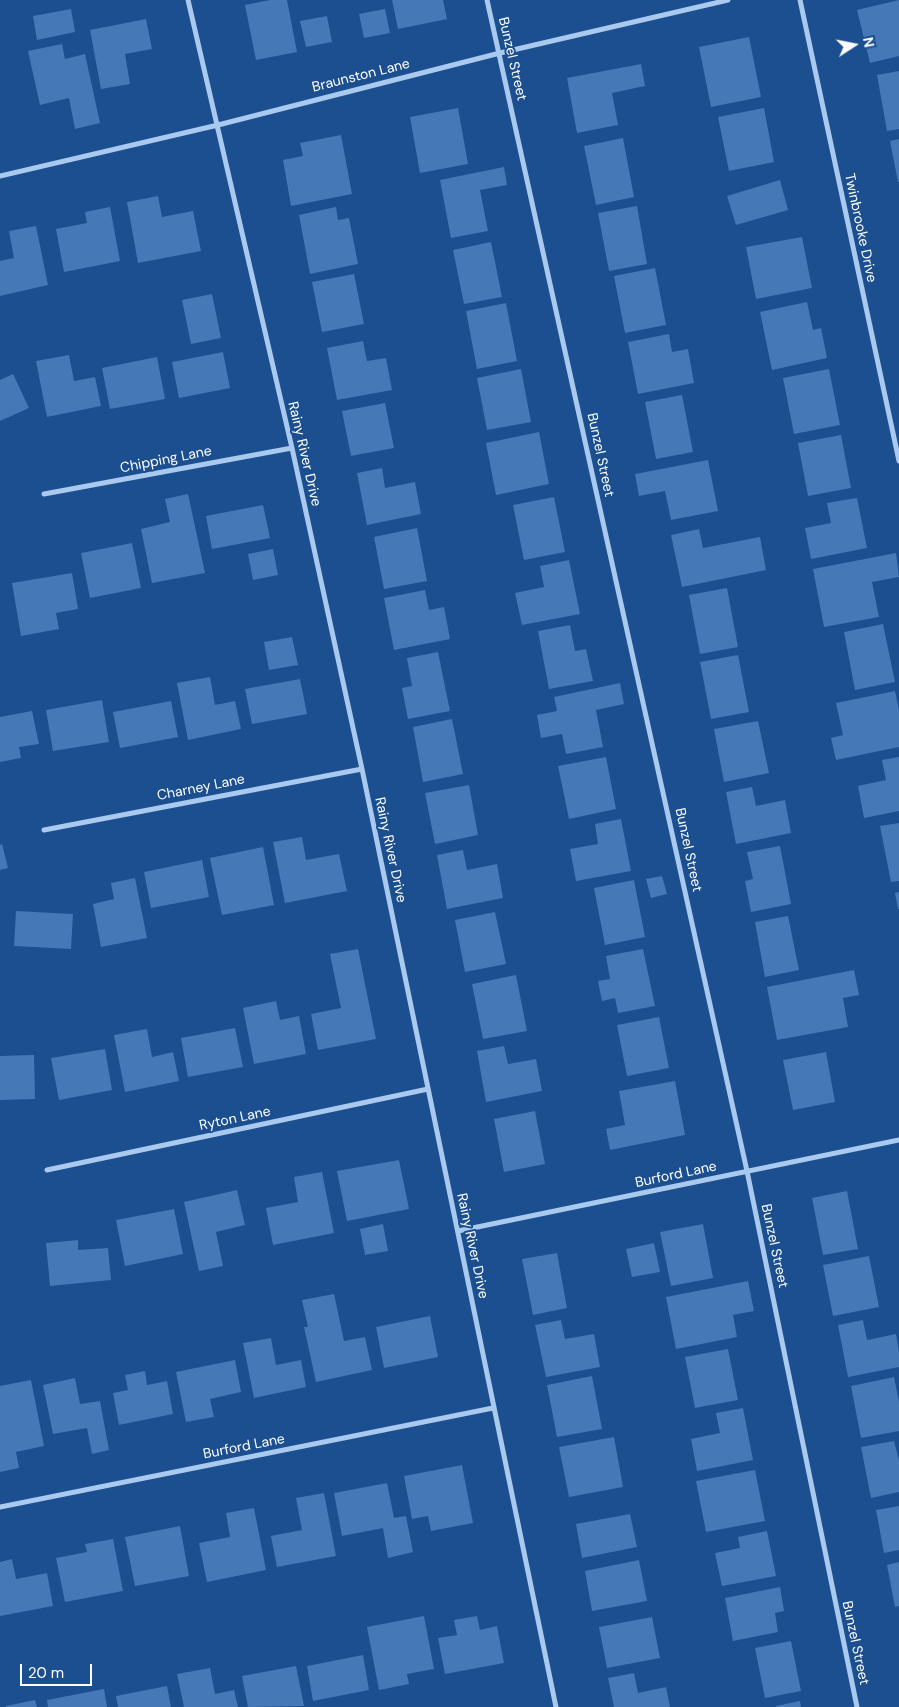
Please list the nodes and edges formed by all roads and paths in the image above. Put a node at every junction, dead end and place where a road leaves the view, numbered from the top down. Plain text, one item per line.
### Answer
1 (188, 0) edge
2 (487, 0) edge
3 (728, 0) edge
4 (800, 0) edge
5 (500, 53) junction
6 (218, 125) junction
7 (0, 176) edge
8 (292, 448) junction
9 (899, 461) edge
10 (44, 494) dead end
11 (362, 769) junction
12 (44, 830) dead end
13 (428, 1089) junction
14 (899, 1140) edge
15 (47, 1170) dead end
16 (747, 1171) junction
17 (458, 1231) junction
18 (493, 1408) junction
19 (0, 1507) edge
20 (556, 1707) edge
21 (857, 1707) edge

1 - 6 street, Rainy River Drive
2 - 5 street, Bunzel Street
3 - 5 street, Braunston Lane
4 - 9 street, Twinbrooke Drive
5 - 6 street, Braunston Lane
5 - 16 street, Bunzel Street
6 - 7 street, Braunston Lane
6 - 8 street, Rainy River Drive
8 - 10 street, Chipping Lane
8 - 11 street, Rainy River Drive
11 - 12 street, Charney Lane
11 - 13 street, Rainy River Drive
13 - 15 street, Ryton Lane
13 - 17 street, Rainy River Drive
14 - 16 street, Burford Lane
16 - 17 street, Burford Lane
16 - 21 street, Bunzel Street
17 - 18 street, Rainy River Drive
18 - 19 street, Burford Lane
18 - 20 street, Rainy River Drive

